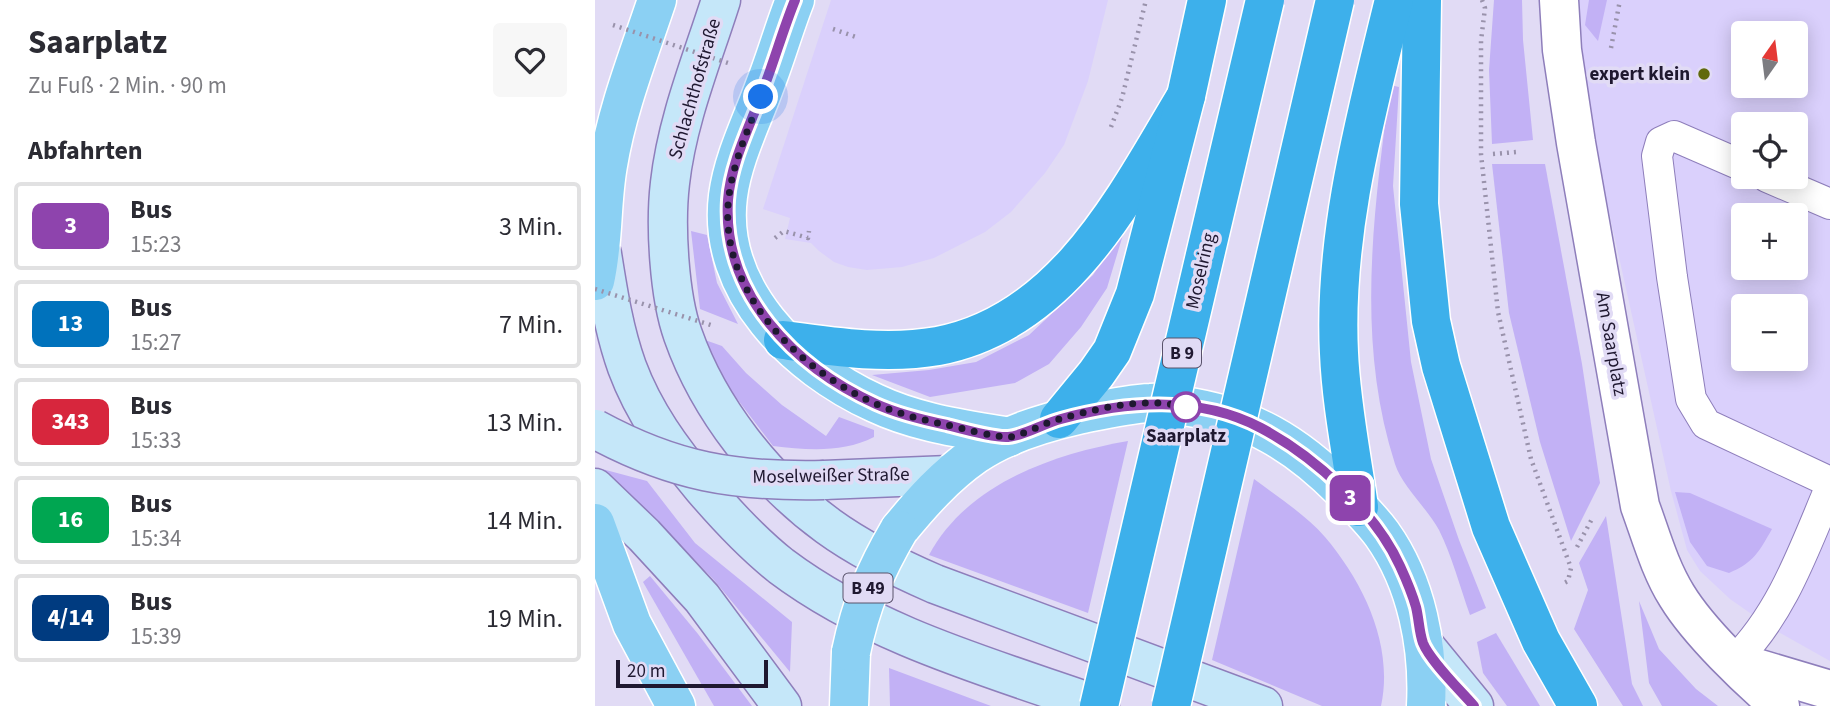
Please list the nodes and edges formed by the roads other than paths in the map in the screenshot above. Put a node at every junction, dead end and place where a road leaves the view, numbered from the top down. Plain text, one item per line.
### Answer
1 (657, 0) edge
2 (722, 0) edge
3 (795, 0) edge
4 (1207, 0) edge
5 (1265, 0) edge
6 (1335, 0) edge
7 (1394, 0) edge
8 (1422, 0) edge
9 (1559, 0) edge
10 (1186, 96) junction
11 (1731, 161) edge
12 (1795, 189) edge
13 (1830, 204) edge
14 (597, 275) edge
15 (783, 340) junction
16 (1059, 419) junction
17 (595, 429) edge
18 (1009, 437) junction
19 (949, 475) junction
20 (1830, 482) edge
21 (595, 488) edge
22 (1830, 488) edge
23 (1359, 507) junction
24 (595, 523) edge
25 (1424, 645) junction
26 (1734, 661) junction
27 (1830, 690) edge
28 (676, 706) edge
29 (782, 706) edge
30 (849, 706) edge
31 (1100, 706) edge
32 (1171, 706) edge
33 (1263, 706) edge
34 (1426, 706) edge
35 (1474, 706) edge
36 (1578, 706) edge
37 (1780, 706) edge

1 - 14 main road
2 - 33 street, Schlachthofstraße
3 - 15 main road
4 - 10 highway
5 - 31 highway, Moselring / B 9, bridge
6 - 32 highway, bridge
7 - 23 highway
8 - 36 highway
9 - 26 street, Am Saarplatz
10 - 15 highway
10 - 16 highway
11 - 20 lane
12 - 13 lane
14 - 31 street
15 - 18 main road
16 - 18 main road, B 49
16 - 23 main road, B 49
17 - 19 street, Moselweißer Straße, bridge
18 - 19 main road, B 49
19 - 30 main road, B 49, bridge
21 - 29 street
22 - 26 lane
23 - 25 main road, B 49
24 - 28 main road
25 - 34 main road, B 49
25 - 35 street
26 - 27 street, Am Saarplatz
26 - 37 street, Am Saarplatz

